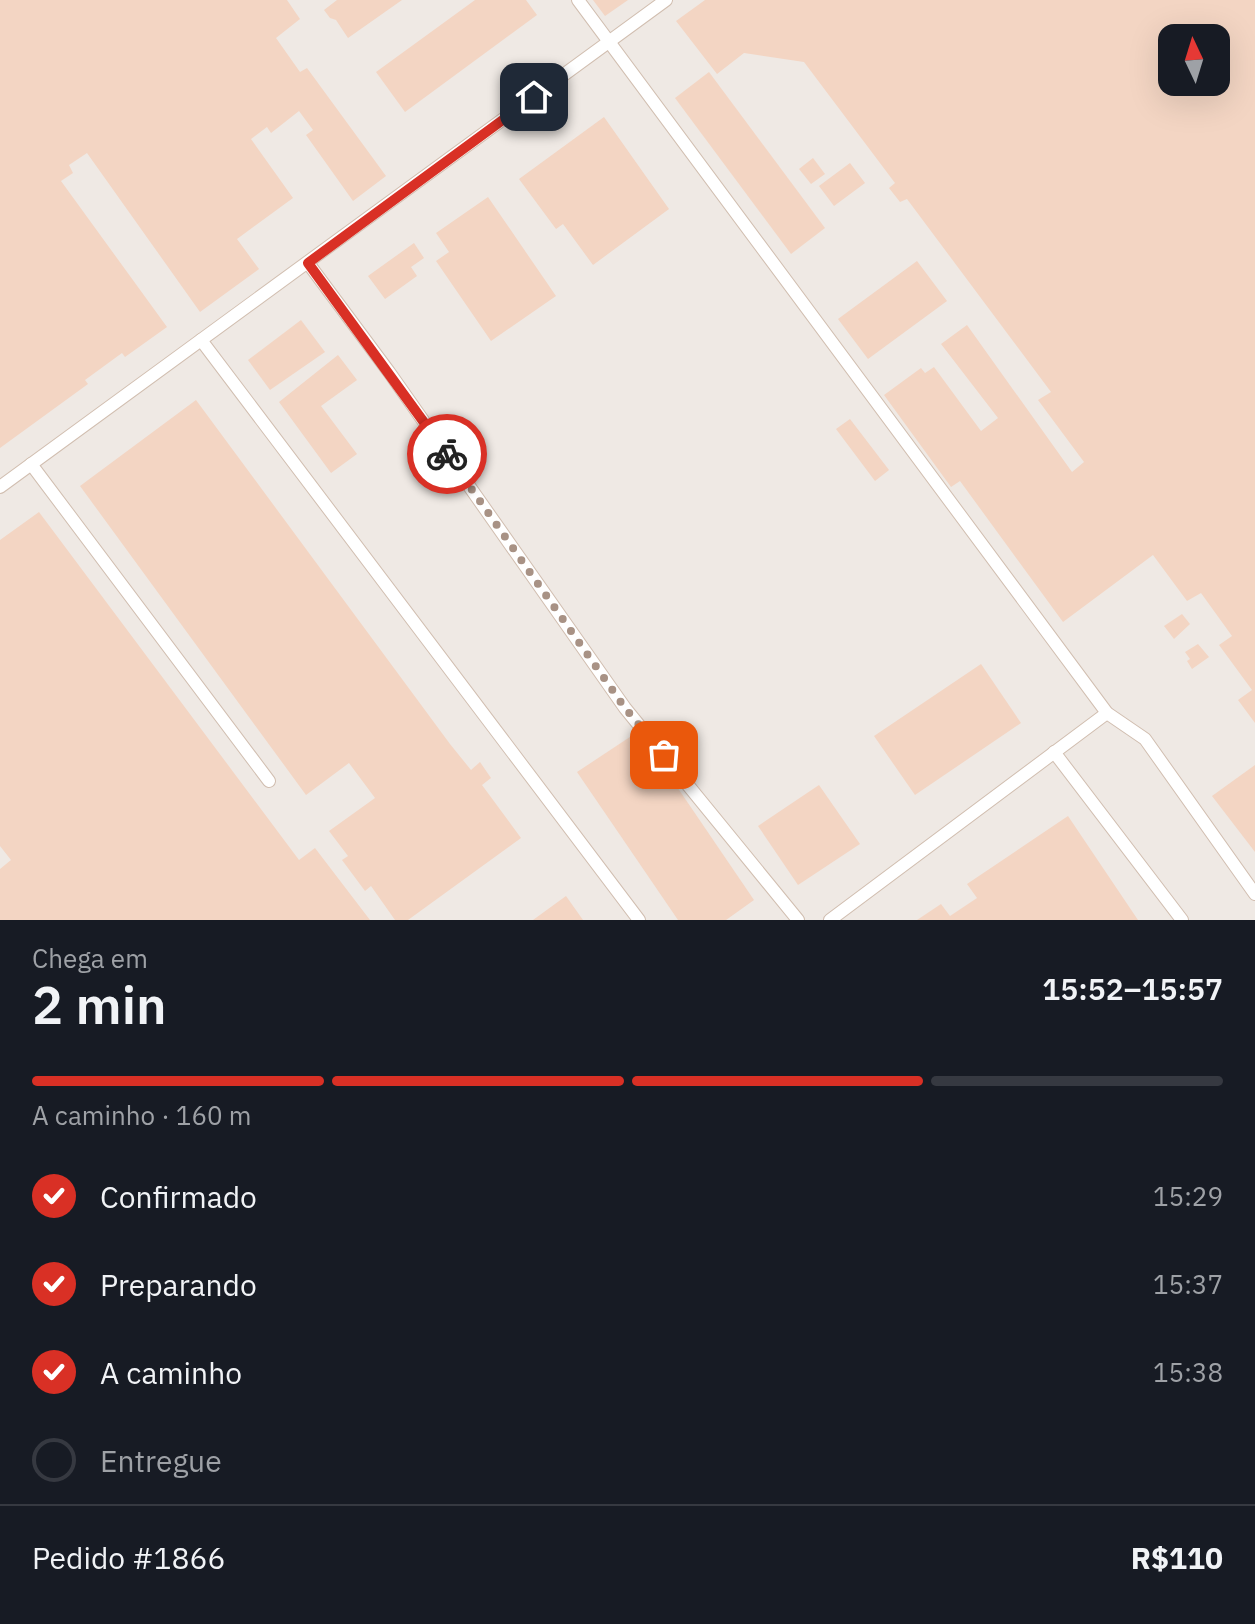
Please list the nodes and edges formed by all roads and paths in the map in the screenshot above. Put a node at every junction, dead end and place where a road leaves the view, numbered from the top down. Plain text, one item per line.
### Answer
1 (578, 0) edge
2 (666, 0) edge
3 (610, 42) junction
4 (308, 263) junction
5 (201, 340) junction
6 (31, 464) junction
7 (0, 487) edge
8 (1107, 713) junction
9 (1054, 752) junction
10 (269, 781) dead end
11 (1255, 894) edge
12 (639, 920) edge
13 (798, 920) edge
14 (830, 920) edge
15 (1182, 920) edge

1 - 3 lane
2 - 3 lane
3 - 4 lane
3 - 8 lane
4 - 5 lane
4 - 13 lane
5 - 6 lane
5 - 12 lane
6 - 7 lane
6 - 10 lane
8 - 9 lane
8 - 11 lane
9 - 14 lane
9 - 15 lane

